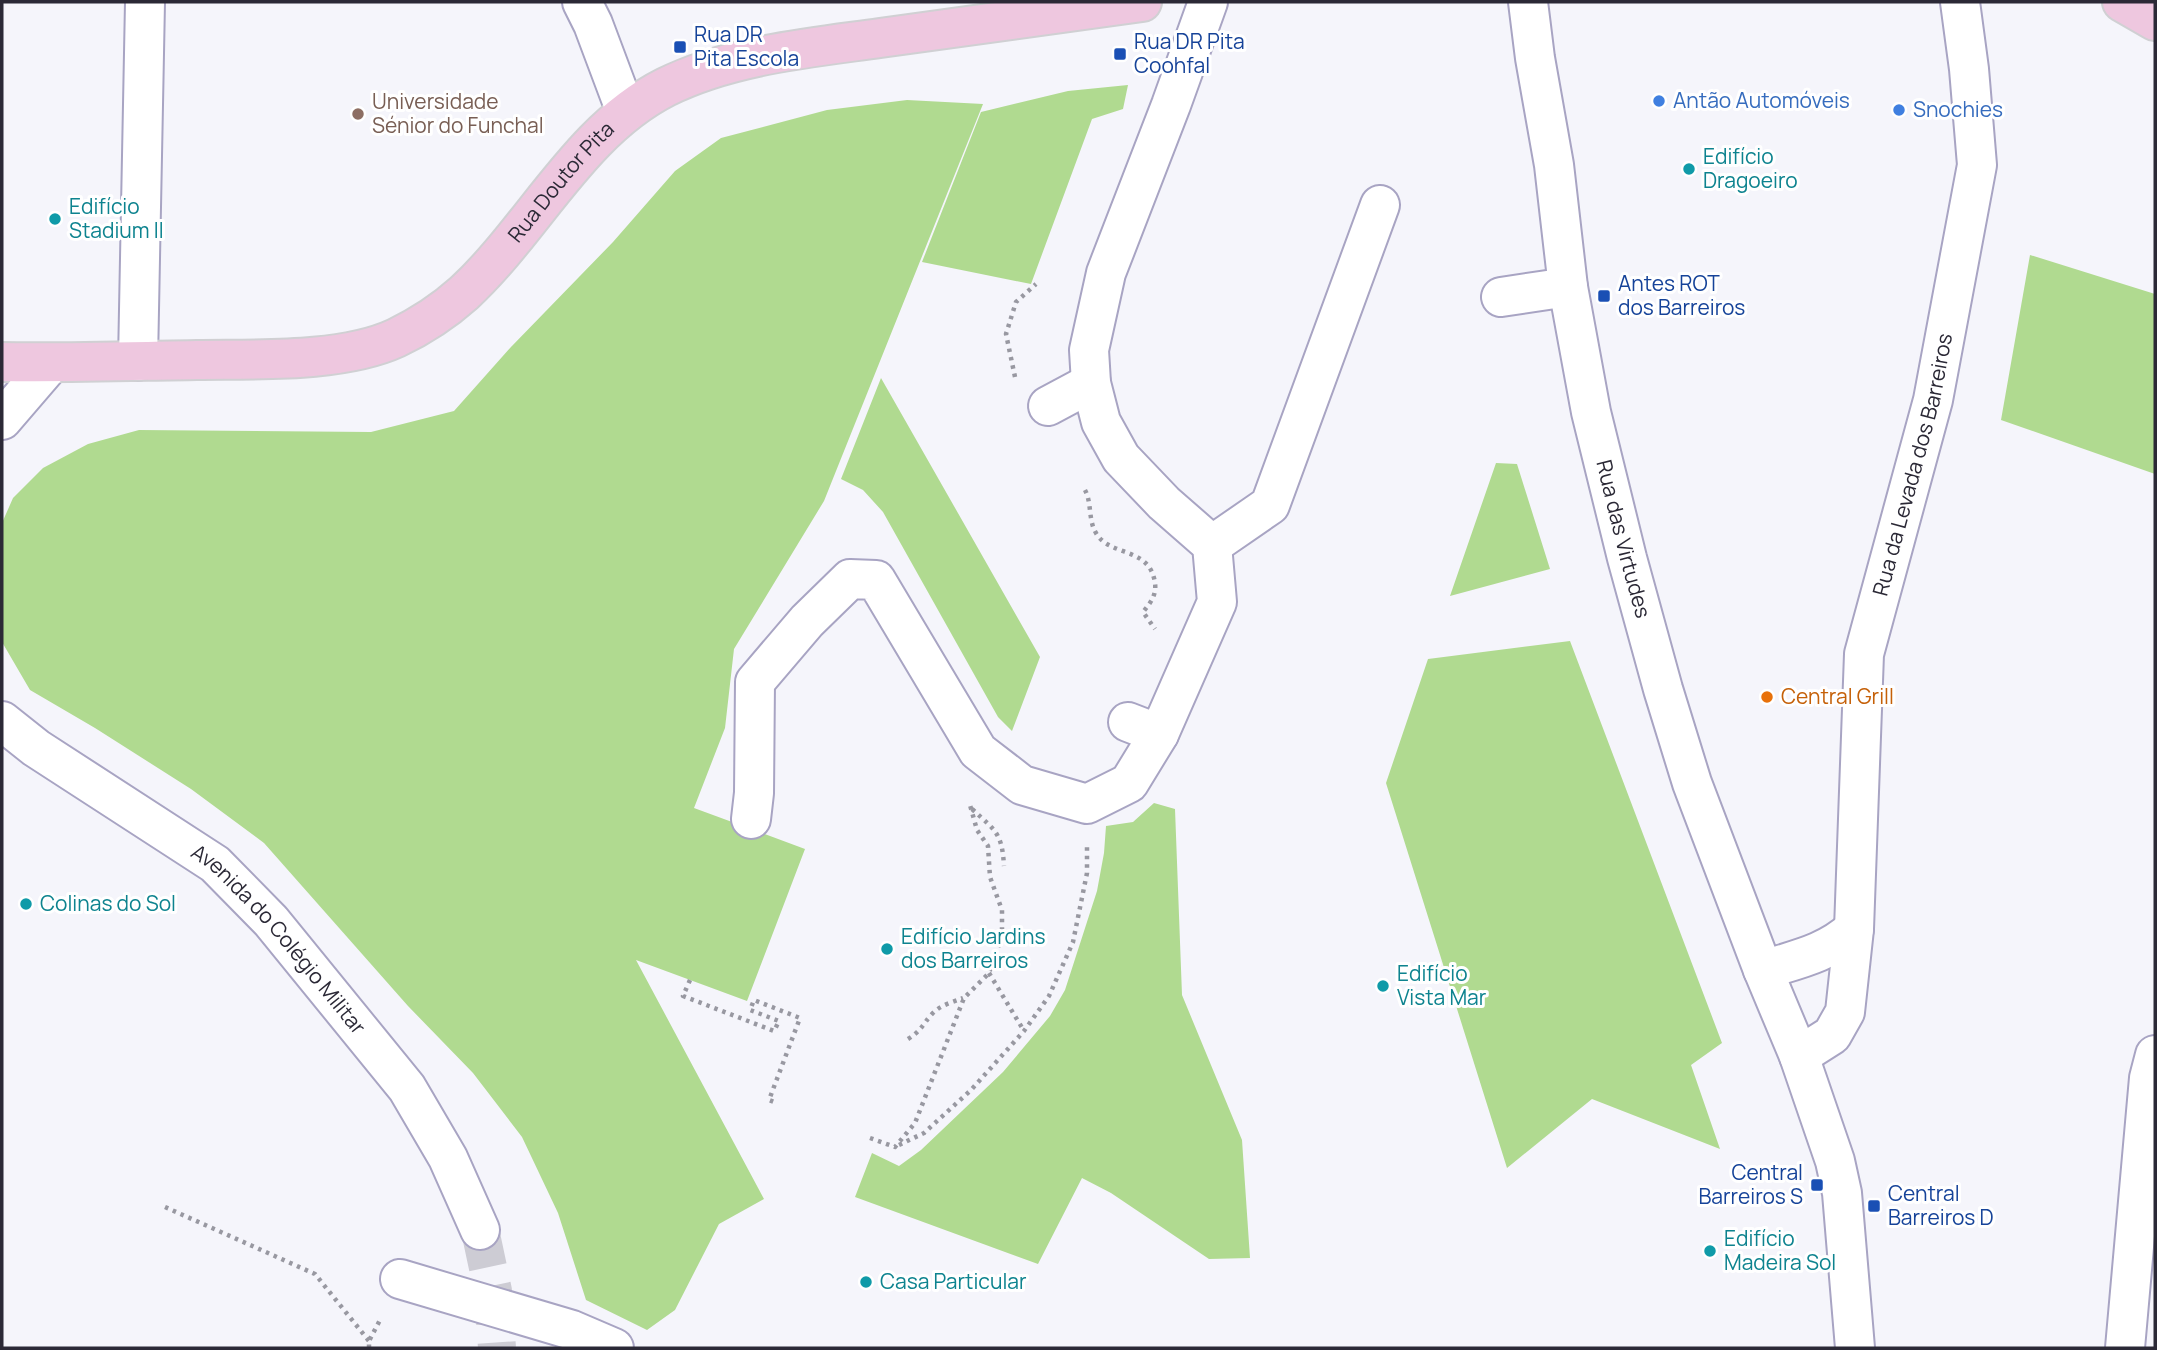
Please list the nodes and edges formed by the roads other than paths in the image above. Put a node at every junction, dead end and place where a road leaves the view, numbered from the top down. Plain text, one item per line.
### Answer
1 (145, 2) edge
2 (582, 2) edge
3 (1142, 2) edge
4 (1208, 2) edge
5 (1528, 2) edge
6 (1960, 2) edge
7 (2122, 2) edge
8 (2155, 21) edge
9 (626, 112) junction
10 (1380, 205) dead end
11 (1568, 287) junction
12 (1501, 297) dead end
13 (138, 361) junction
14 (2, 362) edge
15 (51, 363) junction
16 (1091, 383) junction
17 (1048, 406) dead end
18 (2, 420) edge
19 (1212, 545) junction
20 (2, 721) edge
21 (751, 819) dead end
22 (1854, 929) junction
23 (1850, 977) junction
24 (1766, 978) junction
25 (2155, 1055) edge
26 (1799, 1056) junction
27 (480, 1230) tunnel mouth
28 (400, 1279) dead end
29 (614, 1348) edge
30 (1855, 1348) edge
31 (2124, 1348) edge

1 - 13 street
2 - 9 street
3 - 9 main road, Rua Doutor Pita
4 - 16 street
5 - 11 street, Rua das Virtudes
6 - 22 street, Rua da Levada dos Barreiros
7 - 8 main road
9 - 13 main road, Rua Doutor Pita
10 - 19 street
11 - 12 street
11 - 24 street, Rua das Virtudes
13 - 15 main road, Rua Doutor Pita
14 - 15 main road, Rua Doutor Pita
15 - 18 street
16 - 17 street
16 - 19 street
19 - 21 street
20 - 27 street, Avenida do Colégio Militar
22 - 23 street, Rua da Levada dos Barreiros
22 - 24 street
23 - 24 street
23 - 26 street, Rua da Levada dos Barreiros
24 - 26 street, Rua das Virtudes
25 - 31 street
26 - 30 street
28 - 29 street

